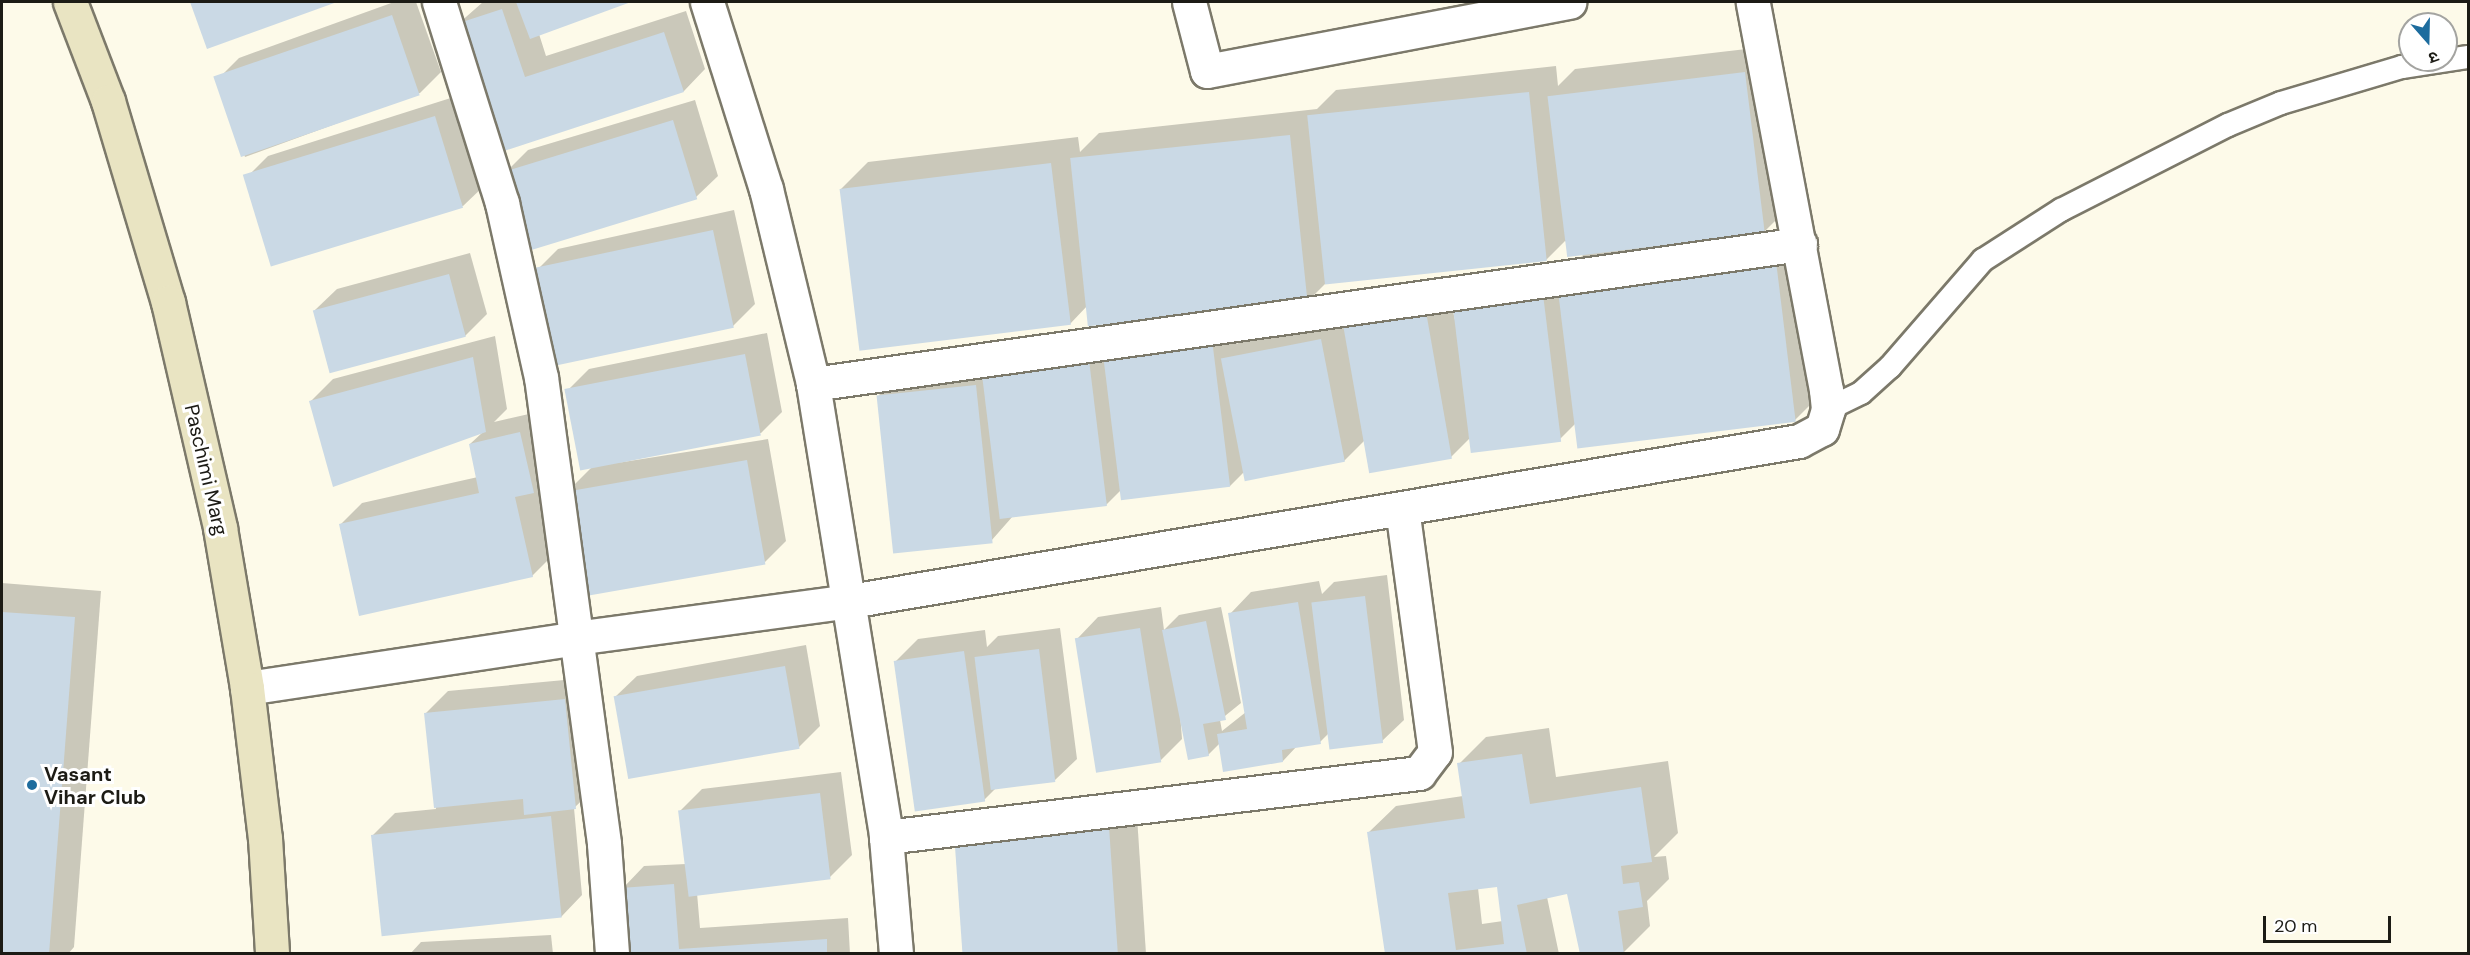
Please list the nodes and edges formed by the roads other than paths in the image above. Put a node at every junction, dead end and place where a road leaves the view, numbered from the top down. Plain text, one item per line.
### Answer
1 (70, 2) edge
2 (439, 2) edge
3 (707, 2) edge
4 (1190, 2) edge
5 (1569, 2) edge
6 (1753, 2) edge
7 (2469, 57) edge
8 (1800, 244) junction
9 (813, 384) junction
10 (1827, 410) junction
11 (1402, 509) junction
12 (850, 601) junction
13 (576, 638) junction
14 (248, 688) junction
15 (886, 837) junction
16 (272, 954) edge
17 (612, 954) edge
18 (896, 954) edge

1 - 14 main road, Paschimi Marg
2 - 13 street
3 - 9 street
4 - 5 street
6 - 8 street
7 - 10 lane
8 - 9 street
8 - 10 street
9 - 12 street
10 - 11 street
11 - 12 street
11 - 15 street
12 - 13 street
12 - 15 street
13 - 14 street
13 - 17 street
14 - 16 main road, Paschimi Marg
15 - 18 street

